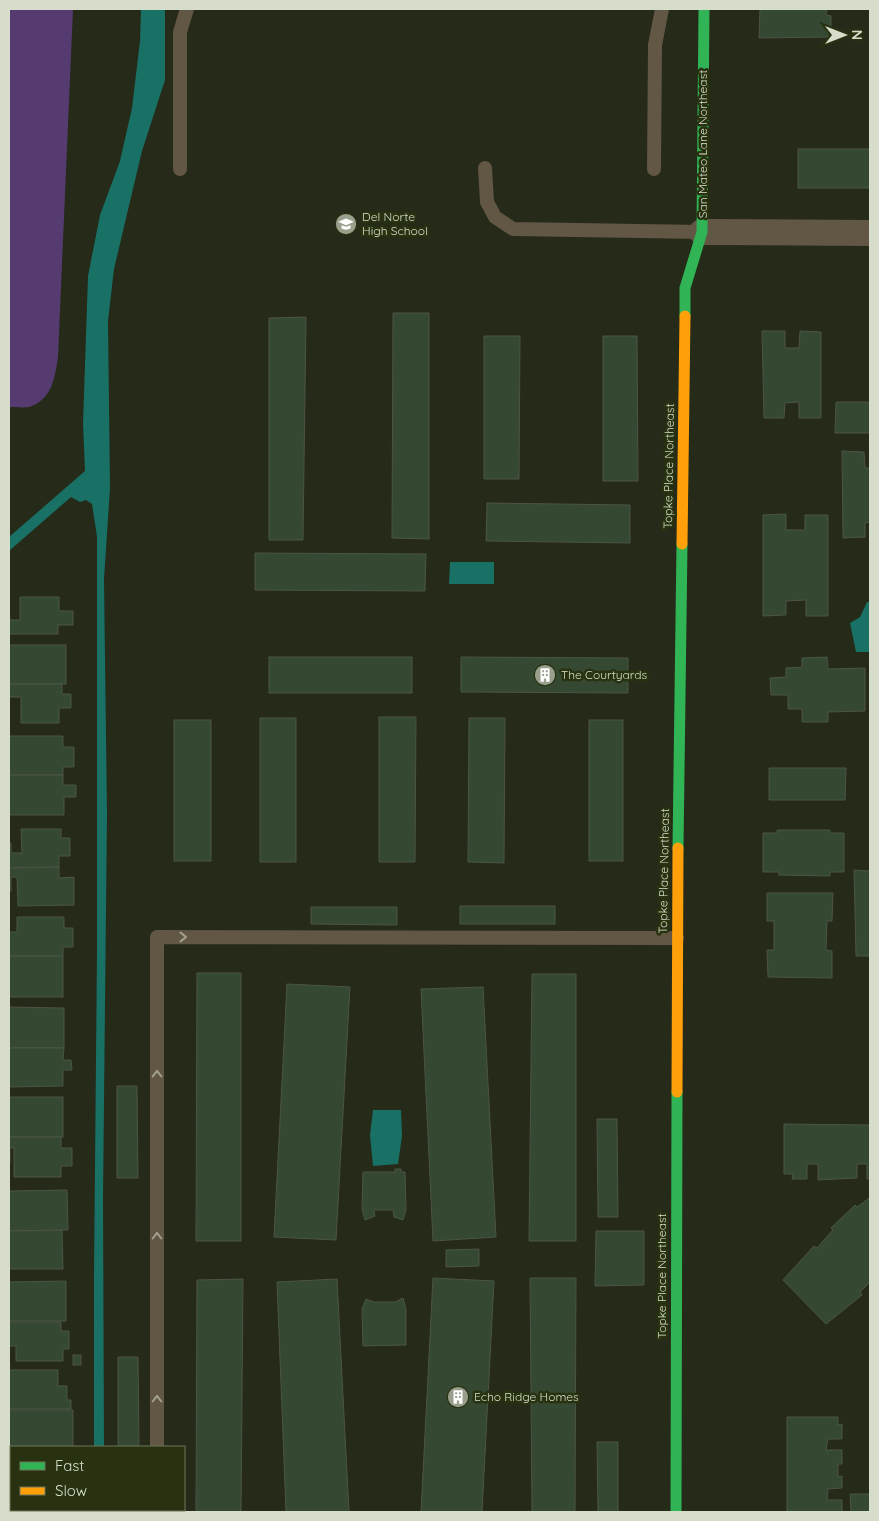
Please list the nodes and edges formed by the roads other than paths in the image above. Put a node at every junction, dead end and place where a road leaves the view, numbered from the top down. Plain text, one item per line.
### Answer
1 (187, 9) edge
2 (662, 9) edge
3 (704, 9) edge
4 (485, 168) dead end
5 (180, 169) dead end
6 (654, 169) dead end
7 (702, 232) junction
8 (870, 233) edge
9 (677, 938) junction
10 (157, 1446) edge
11 (676, 1512) edge

1 - 5 lane
2 - 6 lane
3 - 7 street, San Mateo Lane Northeast
4 - 7 lane
7 - 8 street, San Mateo Lane Northeast
7 - 9 street, Topke Place Northeast
10 -> 9 lane
9 - 11 street, Topke Place Northeast

